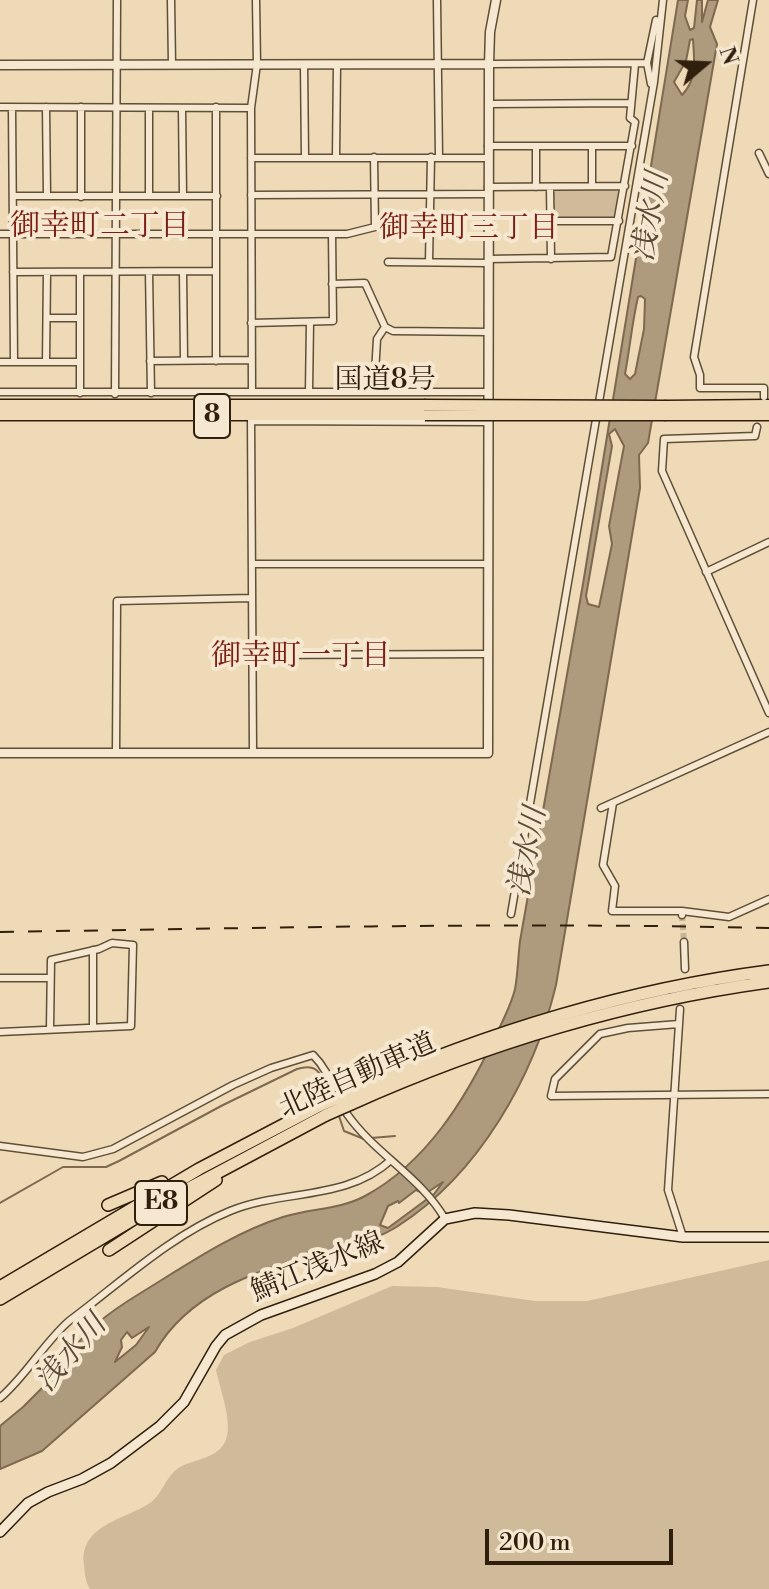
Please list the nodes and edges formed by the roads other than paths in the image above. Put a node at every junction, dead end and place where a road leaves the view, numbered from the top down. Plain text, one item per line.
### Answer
1 (117, 0) edge
2 (171, 0) edge
3 (256, 0) edge
4 (437, 0) edge
5 (496, 0) edge
6 (663, 0) edge
7 (753, 0) edge
8 (659, 18) junction
9 (647, 63) junction
10 (116, 64) junction
11 (172, 64) junction
12 (257, 64) junction
13 (304, 64) junction
14 (337, 64) junction
15 (439, 64) junction
16 (489, 64) junction
17 (635, 64) junction
18 (0, 65) edge
19 (653, 90) junction
20 (630, 103) junction
21 (489, 104) junction
22 (0, 107) edge
23 (46, 107) junction
24 (81, 107) junction
25 (115, 107) junction
26 (216, 107) junction
27 (12, 108) junction
28 (149, 108) junction
29 (182, 108) junction
30 (251, 108) junction
31 (488, 146) junction
32 (536, 146) junction
33 (592, 146) junction
34 (632, 146) junction
35 (759, 153) dead end
36 (374, 157) junction
37 (435, 157) junction
38 (251, 158) junction
39 (305, 158) junction
40 (336, 158) junction
41 (488, 158) junction
42 (769, 174) edge
43 (592, 186) junction
44 (625, 186) junction
45 (536, 187) junction
46 (550, 187) junction
47 (488, 190) junction
48 (375, 194) junction
49 (251, 195) junction
50 (431, 195) junction
51 (14, 196) junction
52 (47, 196) junction
53 (116, 196) junction
54 (149, 196) junction
55 (183, 196) junction
56 (217, 196) junction
57 (81, 197) junction
58 (551, 221) junction
59 (619, 221) junction
60 (115, 233) junction
61 (0, 234) edge
62 (14, 234) junction
63 (216, 234) junction
64 (251, 234) junction
65 (332, 234) junction
66 (551, 259) junction
67 (488, 261) junction
68 (388, 262) dead end
69 (429, 262) junction
70 (216, 271) junction
71 (13, 272) junction
72 (47, 272) junction
73 (80, 272) junction
74 (115, 272) junction
75 (149, 272) junction
76 (183, 272) junction
77 (332, 284) junction
78 (47, 318) junction
79 (80, 318) junction
80 (310, 322) junction
81 (251, 323) junction
82 (385, 327) junction
83 (488, 332) junction
84 (184, 360) junction
85 (252, 360) junction
86 (150, 361) junction
87 (216, 361) junction
88 (0, 362) edge
89 (14, 362) junction
90 (46, 362) junction
91 (80, 362) junction
92 (309, 391) junction
93 (0, 392) edge
94 (252, 392) junction
95 (374, 392) junction
96 (488, 392) junction
97 (80, 393) junction
98 (151, 393) junction
99 (115, 394) junction
100 (766, 401) edge
101 (0, 405) edge
102 (424, 410) junction
103 (666, 410) junction
104 (0, 415) edge
105 (769, 415) edge
106 (251, 419) junction
107 (488, 422) junction
108 (757, 427) dead end
109 (769, 542) edge
110 (252, 564) junction
111 (488, 564) junction
112 (706, 572) junction
113 (251, 598) junction
114 (487, 654) junction
115 (252, 655) junction
116 (769, 713) edge
117 (769, 732) edge
118 (116, 751) junction
119 (253, 752) junction
120 (0, 753) edge
121 (613, 803) junction
122 (601, 808) dead end
123 (769, 899) edge
124 (511, 914) dead end
125 (684, 942) tunnel mouth
126 (93, 950) junction
127 (685, 969) dead end
128 (769, 971) edge
129 (0, 978) edge
130 (50, 978) junction
131 (769, 982) edge
132 (680, 1009) dead end
133 (570, 1017) junction
134 (679, 1024) junction
135 (93, 1027) junction
136 (50, 1029) junction
137 (0, 1032) edge
138 (769, 1094) edge
139 (676, 1095) junction
140 (349, 1099) junction
141 (289, 1128) junction
142 (0, 1146) edge
143 (392, 1160) junction
144 (108, 1205) dead end
145 (442, 1215) junction
146 (683, 1237) junction
147 (769, 1237) edge
148 (109, 1250) dead end
149 (0, 1287) edge
150 (0, 1299) edge
151 (0, 1398) edge
152 (0, 1532) edge

1 - 10 street
2 - 11 street
3 - 12 street
4 - 15 street
5 - 16 street
6 - 8 street
7 - 100 street
8 - 9 street
8 - 19 street
9 - 17 street
9 - 19 street
10 - 11 street
10 - 18 street
10 - 25 street
11 - 12 street
12 - 13 street
12 - 30 street
13 - 14 street
13 - 39 street
14 - 15 street
14 - 40 street
15 - 16 street
15 - 37 street
16 - 17 street
16 - 21 street
17 - 20 street
19 - 124 street
20 - 21 street
20 - 34 street
21 - 31 street
22 - 27 street
23 - 24 street
23 - 27 street
23 - 52 street
24 - 25 street
24 - 57 street
25 - 28 street
25 - 53 street
26 - 29 street
26 - 30 street
26 - 56 street
27 - 51 street
28 - 29 street
28 - 54 street
29 - 55 street
30 - 38 street
31 - 32 street
31 - 41 street
32 - 33 street
32 - 45 street
33 - 34 street
33 - 43 street
34 - 44 street
35 - 42 street
36 - 37 street
36 - 40 street
36 - 48 street
37 - 41 street
37 - 50 street
38 - 39 street
38 - 49 street
39 - 40 street
41 - 47 street
43 - 44 street
43 - 46 street
44 - 59 street
45 - 46 street
45 - 47 street
46 - 58 street
47 - 50 street
47 - 67 street
48 - 49 street
48 - 50 street
48 - 65 street
49 - 64 street
50 - 69 street
51 - 52 street
51 - 62 street
52 - 57 street
53 - 54 street
53 - 57 street
53 - 60 street
54 - 55 street
55 - 56 street
56 - 63 street
58 - 59 street
58 - 66 street
59 - 66 street
60 - 62 street
60 - 63 street
60 - 74 street
61 - 62 street
62 - 71 street
63 - 64 street
63 - 70 street
64 - 65 street
64 - 81 street
65 - 77 street
66 - 67 street
67 - 69 street
67 - 83 street
68 - 69 street
70 - 76 street
70 - 87 street
71 - 72 street
71 - 89 street
72 - 73 street
72 - 78 street
73 - 74 street
73 - 79 street
74 - 75 street
74 - 99 street
75 - 76 street
75 - 86 street
76 - 84 street
77 - 80 street
77 - 82 street
78 - 79 street
78 - 90 street
79 - 91 street
80 - 81 street
80 - 92 street
81 - 85 street
82 - 83 street
82 - 95 street
83 - 96 street
84 - 86 street
84 - 87 street
85 - 87 street
85 - 94 street
86 - 98 street
88 - 89 street
89 - 90 street
90 - 91 street
91 - 97 street
92 - 94 street
92 - 95 street
93 - 97 street
94 - 98 street
95 - 96 street
96 - 107 street
97 - 99 street
98 - 99 street
100 - 103 highway, 国道8号 / 8
101 - 102 highway, 国道8号 / 8
102 - 103 highway, 国道8号 / 8, bridge
102 - 106 highway, 国道8号 / 8
103 - 105 highway, 国道8号 / 8
104 - 106 highway, 国道8号 / 8
106 - 107 street
106 - 110 street
107 - 111 street
108 - 112 street
109 - 112 street
110 - 111 street
110 - 113 street
111 - 114 street
112 - 116 street
113 - 115 street
113 - 118 street
114 - 115 street
114 - 119 street
115 - 119 street
117 - 121 street
118 - 119 street
118 - 120 street
121 - 122 street
121 - 123 street
125 - 127 street
126 - 130 street
126 - 135 street
126 - 135 street
128 - 133 highway, 北陸自動車道 / E8
129 - 130 street
130 - 136 street
131 - 133 highway, 北陸自動車道 / E8
132 - 134 street
133 - 140 highway, 北陸自動車道 / E8
133 - 140 highway, 北陸自動車道 / E8
134 - 139 street
134 - 139 street
135 - 136 street
136 - 137 street
138 - 139 street
139 - 146 street
140 - 141 highway, 北陸自動車道 / E8, bridge
141 - 144 highway
141 - 148 highway
141 - 149 highway, 北陸自動車道 / E8
141 - 150 highway, 北陸自動車道 / E8
142 - 143 street
143 - 145 street
143 - 151 street
145 - 146 main road
145 - 152 main road, 鯖江浅水線
146 - 147 main road

